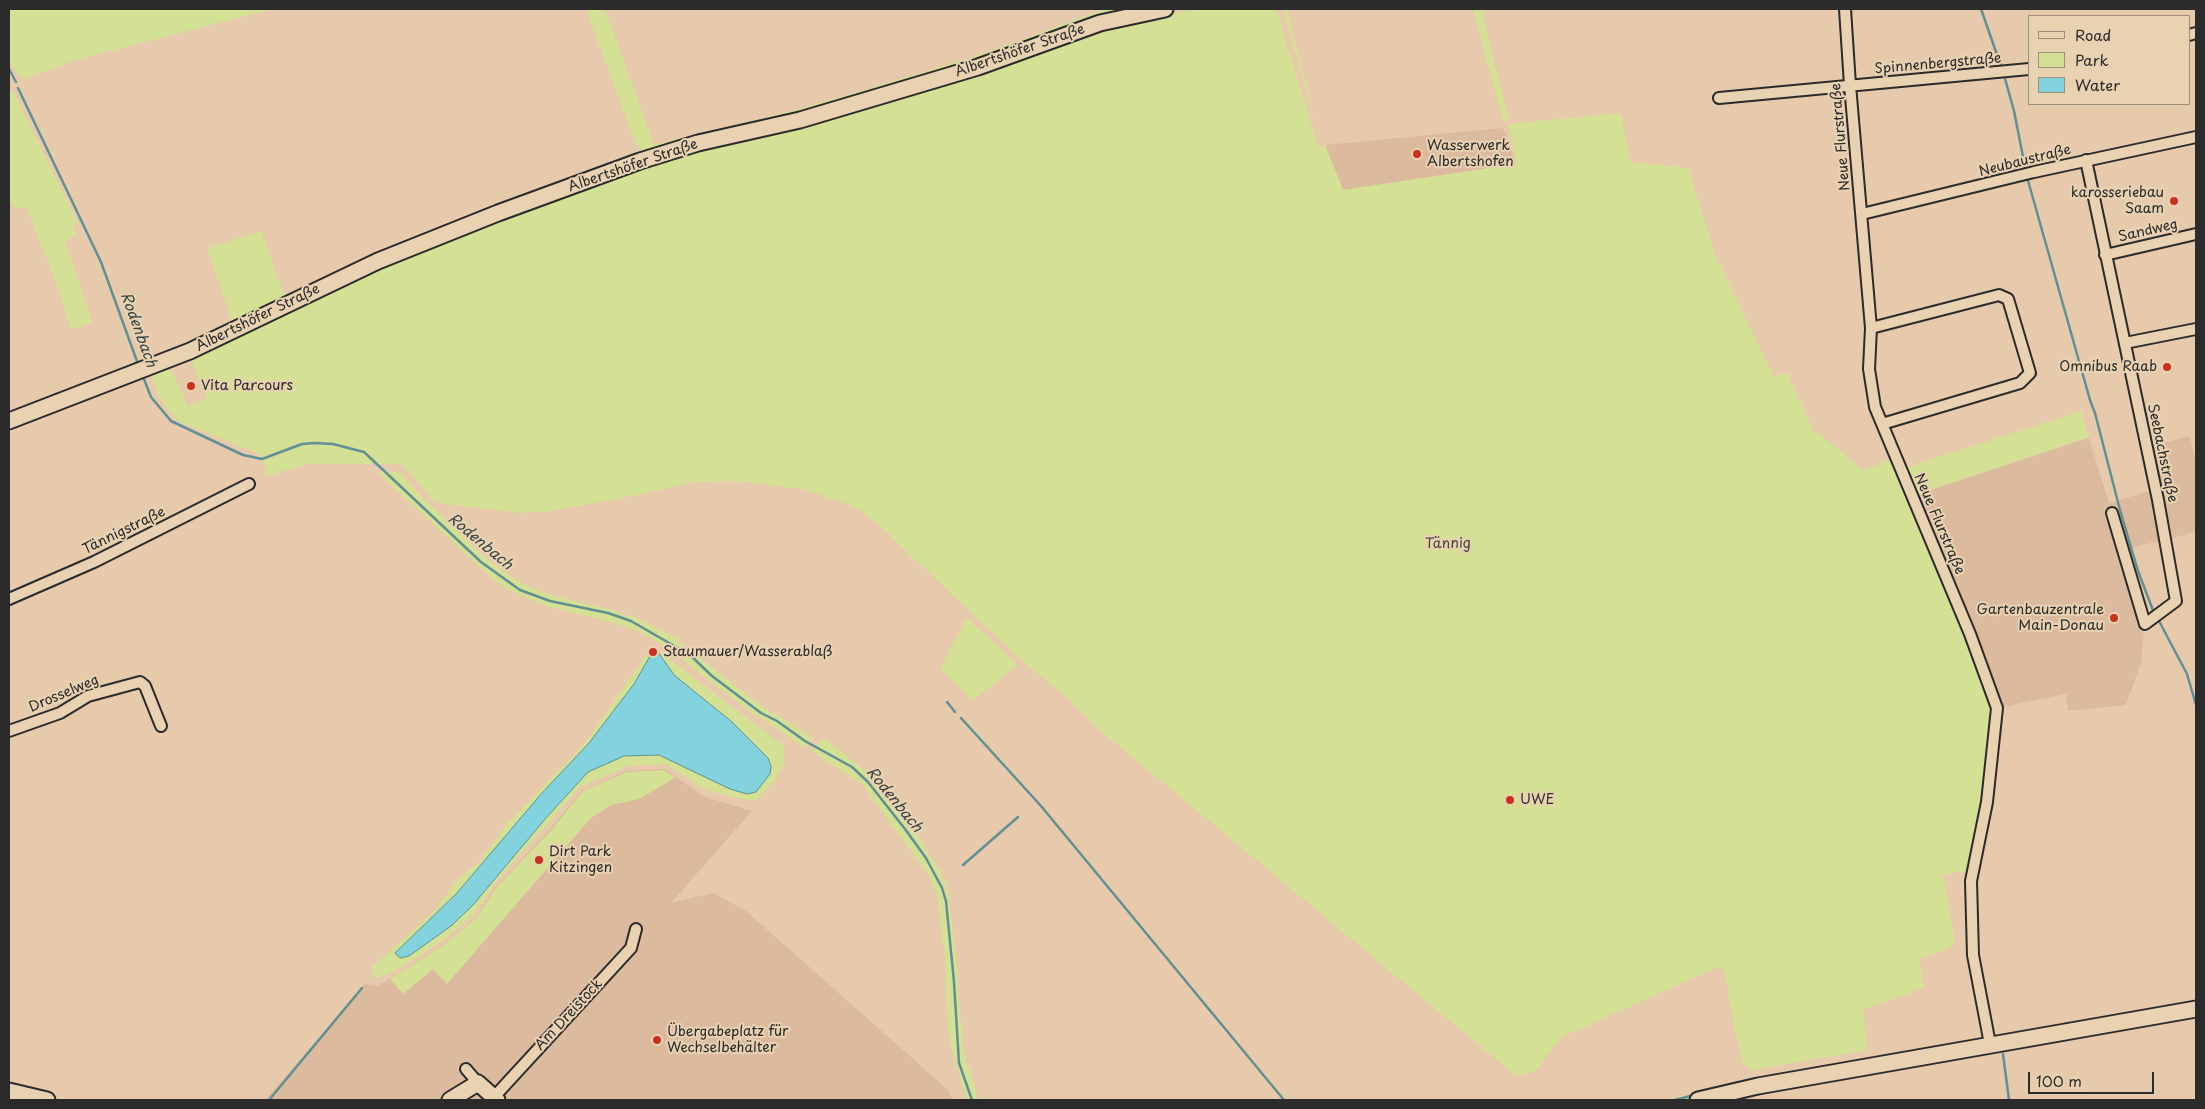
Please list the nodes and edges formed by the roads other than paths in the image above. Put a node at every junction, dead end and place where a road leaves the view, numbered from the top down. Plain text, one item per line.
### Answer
1 (1165, 9) edge
2 (1846, 9) edge
3 (2028, 69) edge
4 (1850, 85) junction
5 (1720, 98) dead end
6 (2196, 137) edge
7 (2086, 160) junction
8 (1862, 214) junction
9 (2196, 234) edge
10 (2105, 254) junction
11 (1871, 328) junction
12 (2196, 329) edge
13 (2125, 343) junction
14 (9, 421) edge
15 (1882, 424) junction
16 (249, 484) dead end
17 (2112, 513) dead end
18 (9, 599) edge
19 (161, 726) dead end
20 (9, 731) edge
21 (636, 928) dead end
22 (2196, 1009) edge
23 (1990, 1044) junction
24 (466, 1069) dead end
25 (478, 1084) junction
26 (9, 1091) edge
27 (495, 1099) edge
28 (47, 1100) edge
29 (450, 1100) edge
30 (1698, 1100) edge

1 - 14 street, Albertshöfer Straße
2 - 4 street, Neue Flurstraße
3 - 4 street, Spinnenbergstraße
4 - 5 street, Spinnenbergstraße
4 - 8 street, Neue Flurstraße
6 - 7 street, Neubaustraße
7 - 8 street, Neubaustraße
7 - 10 street, Seebachstraße
8 - 11 street, Neue Flurstraße
9 - 10 street, Sandweg
10 - 13 street, Seebachstraße
11 - 15 street, Neue Flurstraße
11 - 15 street
12 - 13 street
13 - 17 street, Seebachstraße
15 - 23 street, Neue Flurstraße
16 - 18 street, Tännigstraße
19 - 20 street, Drosselweg
21 - 27 street, Am Dreistock
22 - 23 street
23 - 30 street
24 - 25 street
25 - 27 street, Am Dreistock
25 - 29 street
26 - 28 street

